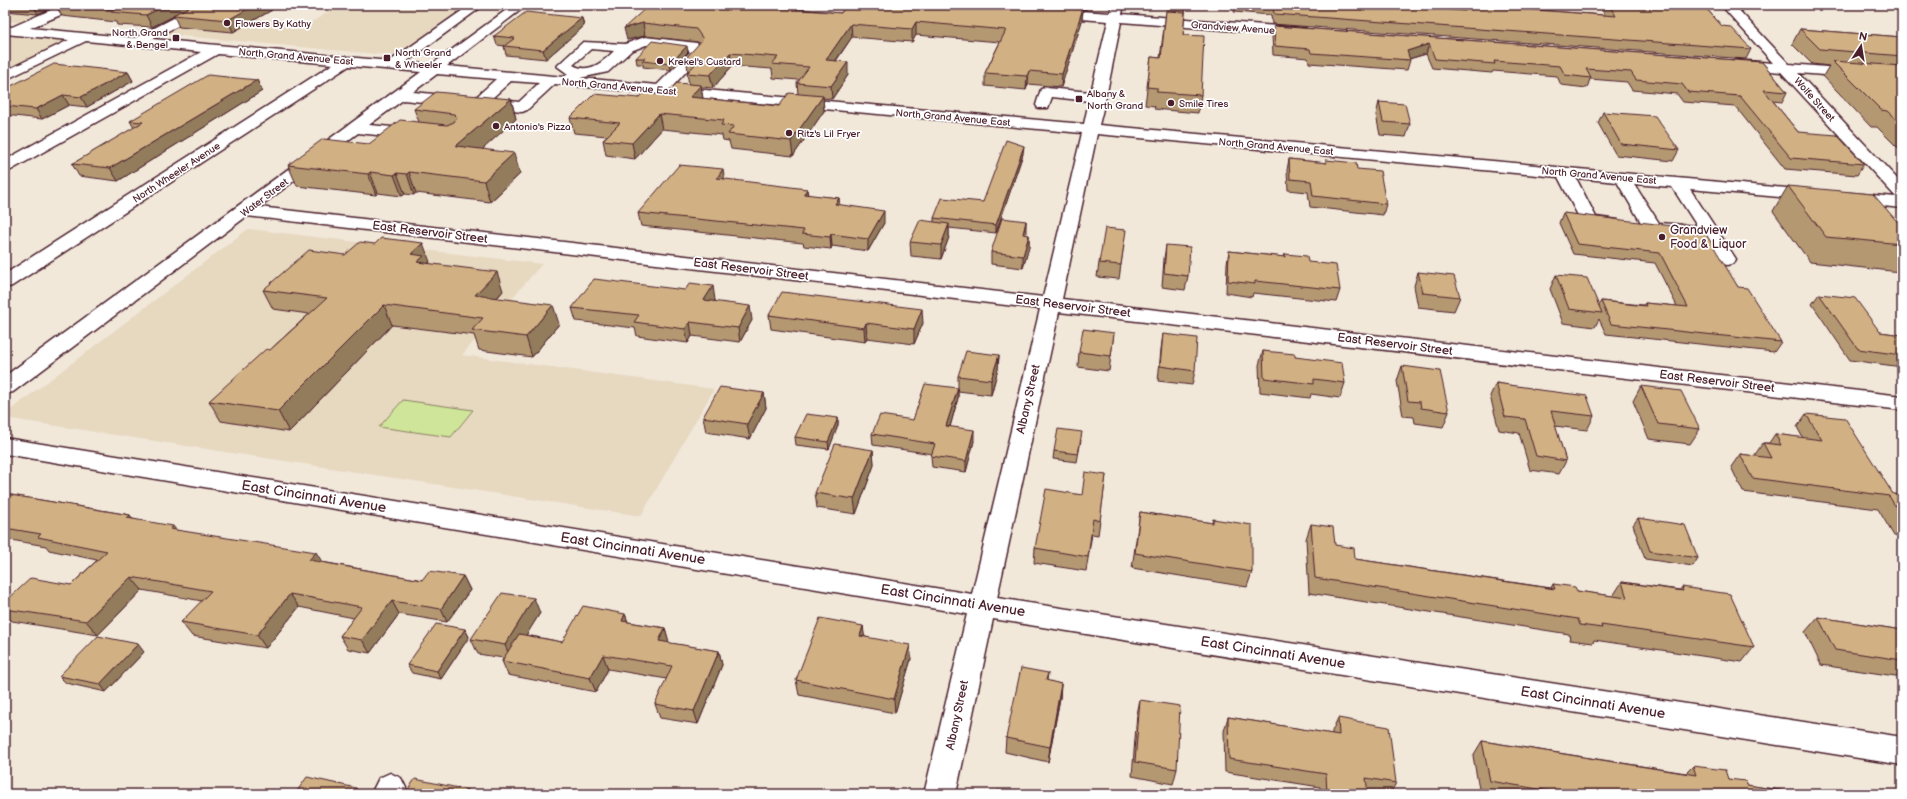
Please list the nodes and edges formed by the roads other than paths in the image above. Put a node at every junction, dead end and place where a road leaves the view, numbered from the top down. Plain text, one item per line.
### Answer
1 (73, 5) edge
2 (209, 5) edge
3 (478, 5) edge
4 (521, 5) edge
5 (1728, 5) edge
6 (1038, 12) edge
7 (1117, 12) edge
8 (9, 30) edge
9 (1314, 33) edge
10 (86, 37) junction
11 (137, 42) junction
12 (626, 48) junction
13 (216, 49) junction
14 (347, 61) junction
15 (1720, 63) edge
16 (393, 65) junction
17 (1787, 68) junction
18 (436, 70) junction
19 (5, 76) edge
20 (508, 76) junction
21 (572, 77) junction
22 (1902, 77) edge
23 (551, 80) junction
24 (661, 90) junction
25 (399, 95) junction
26 (1099, 96) junction
27 (478, 103) junction
28 (1043, 105) dead end
29 (355, 128) junction
30 (1091, 129) junction
31 (431, 136) edge
32 (5, 167) edge
33 (1564, 172) junction
34 (1622, 177) junction
35 (1677, 182) junction
36 (1902, 194) edge
37 (1902, 203) edge
38 (245, 211) junction
39 (1652, 227) junction
40 (1710, 233) junction
41 (1727, 259) dead end
42 (5, 282) edge
43 (1051, 303) junction
44 (5, 387) edge
45 (1902, 403) edge
46 (5, 446) edge
47 (981, 606) junction
48 (1902, 751) edge
49 (940, 794) edge

1 - 8 street
2 - 11 street
3 - 16 street
4 - 18 street, Water Street
5 - 17 street, Wolfe Street
6 - 7 street, Grandview Avenue
7 - 9 street, Grandview Avenue
7 - 26 street, Albany Street
8 - 10 street, North Grand Avenue East
10 - 11 street, North Grand Avenue East
10 - 19 street
11 - 13 street, North Grand Avenue East
12 - 21 street
12 - 21 street
12 - 24 street
13 - 14 street, North Grand Avenue East
13 - 32 street
14 - 16 street, North Grand Avenue East
14 - 42 street, North Wheeler Avenue
15 - 17 street
16 - 18 street, North Grand Avenue East
17 - 22 street
17 - 36 street, Wolfe Street
18 - 20 street, North Grand Avenue East
18 - 25 street, Water Street
20 - 23 street, North Grand Avenue East
20 - 27 street
21 - 23 street, North Grand Avenue East
21 - 24 street, North Grand Avenue East
23 - 27 street
24 - 30 street, North Grand Avenue East
25 - 27 street
25 - 29 street, Water Street
26 - 28 street
26 - 30 street, Albany Street
29 - 31 street
29 - 38 street, Water Street
30 - 33 street, North Grand Avenue East
30 - 43 street, Albany Street
33 - 34 street, North Grand Avenue East
33 - 39 street
34 - 35 street, North Grand Avenue East
34 - 39 street
35 - 37 street, North Grand Avenue East
35 - 40 street
38 - 43 street, East Reservoir Street
38 - 44 street, Water Street
39 - 40 street
40 - 41 street
43 - 45 street, East Reservoir Street
43 - 47 street, Albany Street
46 - 47 street, East Cincinnati Avenue
47 - 48 street, East Cincinnati Avenue
47 - 49 street, Albany Street

